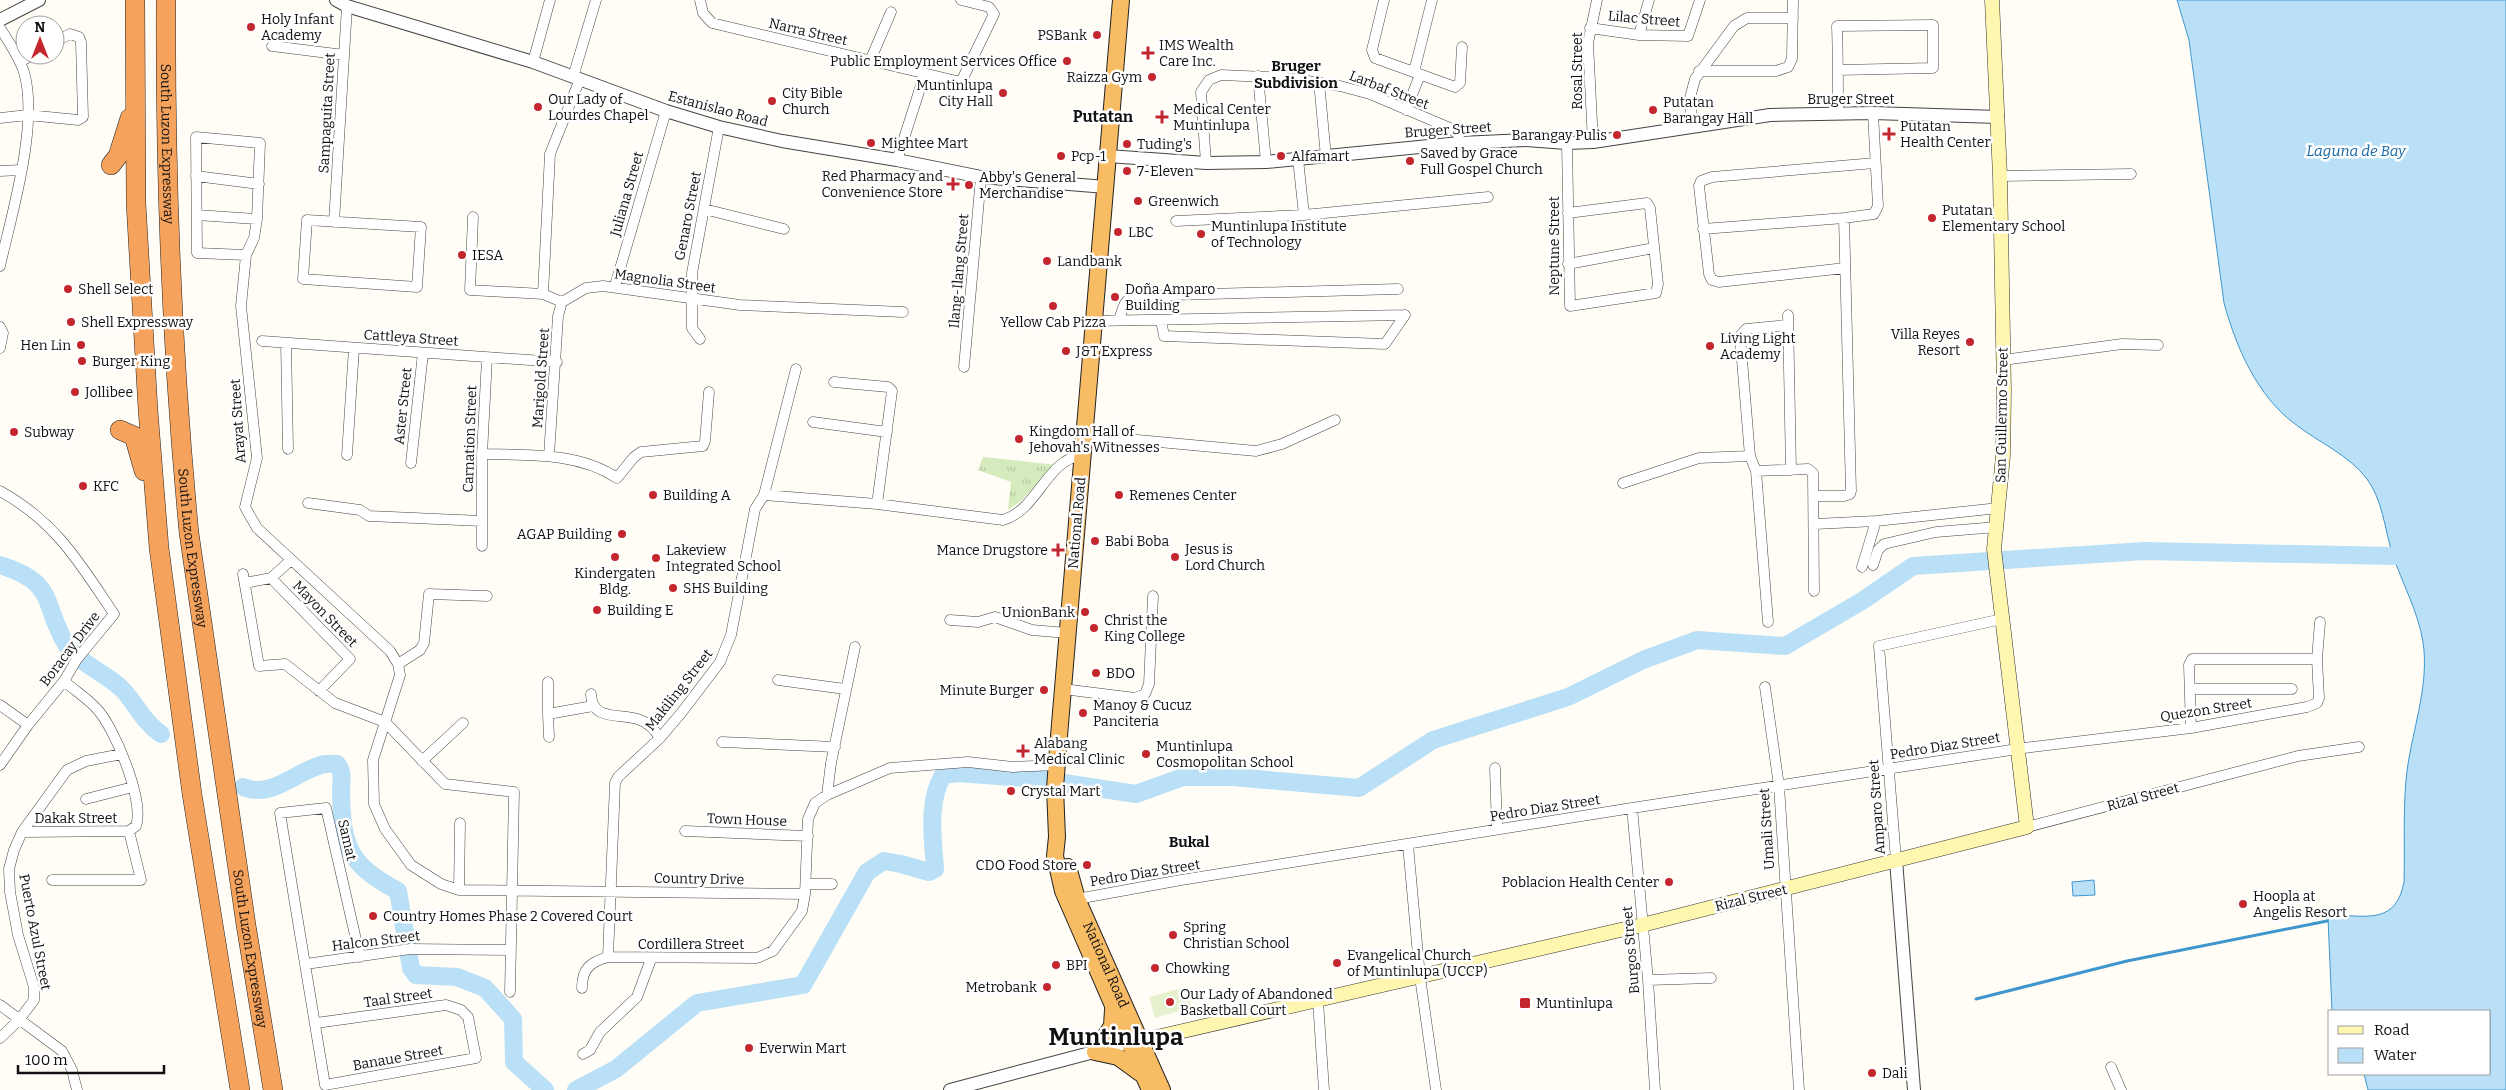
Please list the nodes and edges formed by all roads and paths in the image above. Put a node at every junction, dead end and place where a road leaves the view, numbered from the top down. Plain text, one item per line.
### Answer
1 (39, 0) edge
2 (135, 0) edge
3 (166, 0) edge
4 (550, 0) edge
5 (596, 0) edge
6 (700, 0) edge
7 (961, 0) edge
8 (1121, 0) edge
9 (1384, 0) edge
10 (1432, 0) edge
11 (1597, 0) edge
12 (1648, 0) edge
13 (1700, 0) edge
14 (1793, 0) edge
15 (1992, 0) edge
16 (342, 3) edge
17 (891, 12) dead end
18 (1793, 18) junction
19 (0, 20) edge
20 (0, 28) edge
21 (1590, 28) junction
22 (1638, 35) junction
23 (65, 37) edge
24 (272, 46) dead end
25 (1462, 47) dead end
26 (15, 54) edge
27 (344, 55) junction
28 (870, 61) junction
29 (533, 62) junction
30 (21, 65) edge
31 (1838, 70) junction
32 (1700, 71) junction
33 (924, 73) junction
34 (1417, 73) junction
35 (1258, 76) junction
36 (576, 78) junction
37 (1319, 82) junction
38 (136, 95) junction
39 (1406, 110) junction
40 (666, 111) junction
41 (1838, 113) junction
42 (1874, 113) junction
43 (28, 115) junction
44 (1998, 116) junction
45 (0, 118) edge
46 (1691, 126) junction
47 (719, 127) junction
48 (1593, 142) junction
49 (1460, 143) junction
50 (1567, 144) junction
51 (1108, 156) junction
52 (1326, 157) junction
53 (1298, 159) junction
54 (897, 160) junction
55 (1266, 162) junction
56 (1206, 163) junction
57 (1875, 163) junction
58 (111, 165) dead end
59 (21, 170) junction
60 (0, 171) edge
61 (2131, 174) dead end
62 (196, 176) junction
63 (2000, 176) junction
64 (981, 177) junction
65 (259, 184) junction
66 (1106, 187) junction
67 (1488, 197) dead end
68 (704, 209) junction
69 (1568, 213) junction
70 (197, 215) junction
71 (1304, 215) junction
72 (473, 217) dead end
73 (1844, 218) junction
74 (257, 219) junction
75 (1176, 221) dead end
76 (334, 222) junction
77 (784, 229) dead end
78 (1703, 229) junction
79 (4, 234) edge
80 (1654, 248) junction
81 (246, 256) junction
82 (1568, 264) junction
83 (0, 266) edge
84 (1845, 268) junction
85 (615, 286) junction
86 (1398, 288) dead end
87 (543, 294) junction
88 (691, 300) junction
89 (562, 302) junction
90 (903, 312) dead end
91 (1119, 320) junction
92 (1161, 320) junction
93 (1094, 321) junction
94 (0, 327) edge
95 (700, 339) dead end
96 (262, 341) dead end
97 (286, 343) junction
98 (2158, 345) dead end
99 (0, 348) edge
100 (354, 348) junction
101 (423, 352) junction
102 (487, 358) junction
103 (2003, 360) junction
104 (557, 362) junction
105 (964, 367) dead end
106 (796, 369) dead end
107 (834, 382) dead end
108 (708, 392) dead end
109 (1335, 420) dead end
110 (813, 422) dead end
111 (120, 430) dead end
112 (887, 432) junction
113 (1084, 435) junction
114 (288, 449) dead end
115 (482, 454) junction
116 (347, 455) dead end
117 (549, 456) junction
118 (1082, 456) junction
119 (1750, 456) junction
120 (411, 463) dead end
121 (1792, 470) junction
122 (1756, 471) junction
123 (1623, 483) dead end
124 (0, 491) edge
125 (764, 495) junction
126 (1815, 496) junction
127 (308, 503) dead end
128 (877, 504) junction
129 (1998, 508) junction
130 (482, 521) junction
131 (1876, 521) junction
132 (1815, 524) junction
133 (1997, 528) junction
134 (482, 546) dead end
135 (159, 548) junction
136 (290, 561) junction
137 (1874, 565) dead end
138 (1862, 567) dead end
139 (271, 578) junction
140 (1814, 591) dead end
141 (487, 596) dead end
142 (1153, 596) dead end
143 (2002, 619) junction
144 (950, 620) dead end
145 (1768, 622) dead end
146 (2320, 622) dead end
147 (1067, 632) junction
148 (855, 647) dead end
149 (2317, 660) junction
150 (398, 664) junction
151 (778, 680) dead end
152 (64, 681) junction
153 (548, 682) dead end
154 (1765, 687) dead end
155 (845, 689) junction
156 (1063, 689) junction
157 (2190, 689) junction
158 (2292, 689) dead end
159 (319, 692) junction
160 (590, 694) dead end
161 (0, 705) edge
162 (593, 706) junction
163 (548, 714) junction
164 (385, 722) junction
165 (463, 724) dead end
166 (28, 725) junction
167 (2191, 728) junction
168 (550, 736) dead end
169 (660, 738) junction
170 (722, 742) dead end
171 (835, 747) junction
172 (2359, 747) dead end
173 (2018, 749) junction
174 (122, 754) junction
175 (422, 761) junction
176 (0, 765) edge
177 (1495, 768) dead end
178 (1890, 769) junction
179 (1056, 776) junction
180 (1778, 786) junction
181 (133, 787) junction
182 (827, 795) junction
183 (86, 799) dead end
184 (1632, 808) junction
185 (460, 823) dead end
186 (2027, 827) junction
187 (1497, 830) junction
188 (129, 831) junction
189 (685, 831) dead end
190 (22, 832) junction
191 (808, 836) junction
192 (1057, 837) junction
193 (1408, 845) junction
194 (1896, 860) junction
195 (52, 880) dead end
196 (832, 884) dead end
197 (805, 889) junction
198 (1785, 889) junction
199 (459, 890) junction
200 (512, 890) junction
201 (610, 891) junction
202 (1077, 899) junction
203 (1642, 925) junction
204 (509, 950) junction
205 (360, 957) junction
206 (608, 957) junction
207 (652, 959) junction
208 (306, 964) junction
209 (1420, 977) junction
210 (1711, 978) dead end
211 (1648, 980) junction
212 (582, 988) dead end
213 (510, 992) dead end
214 (1318, 1000) junction
215 (0, 1005) edge
216 (1113, 1009) junction
217 (19, 1020) junction
218 (316, 1023) junction
219 (0, 1038) edge
220 (1134, 1042) junction
221 (1095, 1052) junction
222 (583, 1054) dead end
223 (476, 1058) joint
224 (2111, 1067) dead end
225 (1147, 1083) edge
226 (77, 1090) edge
227 (240, 1090) edge
228 (273, 1090) edge
229 (950, 1090) edge
230 (1162, 1090) edge
231 (1324, 1090) edge
232 (1436, 1090) edge
233 (1654, 1090) edge
234 (1799, 1090) edge
235 (1914, 1090) edge
236 (2121, 1090) edge

1 - 19 street
2 - 38 highway
3 - 228 highway, South Luzon Expressway
4 - 29 street
5 - 36 street
6 - 28 street, Narra Street
7 - 33 street, Narra Street
8 - 51 highway, National Road
9 - 34 street
10 - 34 street
11 - 21 street, Rosal Street
12 - 22 street
13 - 22 street, Lilac Street
14 - 18 street
15 - 44 main road, San Guillermo Street
16 - 27 street, Sampaguita Street
16 - 29 street, Estanislao Road
17 - 28 street
18 - 32 street
18 - 32 street
20 - 26 street
21 - 22 street, Lilac Street
21 - 48 street, Rosal Street
23 - 43 street
24 - 27 street
25 - 34 street
27 - 76 street, Sampaguita Street
28 - 33 street, Narra Street
29 - 36 street, Estanislao Road
30 - 43 street
31 - 31 street
31 - 41 street
32 - 46 street
33 - 54 street
34 - 39 street
35 - 37 street, Larbaf Street
35 - 55 street
35 - 56 street, Larbaf Street
36 - 40 street, Estanislao Road
36 - 87 street
37 - 39 street, Larbaf Street
37 - 52 street
38 - 58 highway
38 - 135 highway
39 - 49 street, Larbaf Street
40 - 47 street, Estanislao Road
40 - 85 street, Juliana Street
41 - 42 street, Bruger Street
41 - 46 street, Bruger Street
42 - 44 street, Bruger Street
42 - 57 street
43 - 45 street
43 - 59 street
44 - 63 main road, San Guillermo Street
46 - 48 street, Bruger Street
47 - 54 street, Estanislao Road
47 - 68 street, Genaro Street
48 - 50 street, Bruger Street
49 - 50 street, Bruger Street
49 - 52 street, Bruger Street
50 - 69 street, Neptune Street
51 - 56 street, Bruger Street
51 - 66 highway, National Road
52 - 53 street, Bruger Street
53 - 55 street, Bruger Street
53 - 71 street
54 - 64 street, Estanislao Road
55 - 56 street, Bruger Street
57 - 73 street
57 - 78 street
59 - 60 street
59 - 79 street
61 - 63 street
62 - 65 street
62 - 65 street, Arayat Street
62 - 70 street
63 - 103 main road, San Guillermo Street
64 - 66 street, Estanislao Road
64 - 105 street, Ilang-Ilang Street
65 - 74 street, Arayat Street
66 - 93 highway, National Road
67 - 71 street
68 - 77 street
68 - 88 street, Genaro Street
69 - 80 street
69 - 82 street, Neptune Street
70 - 74 street
70 - 81 street
71 - 75 street
72 - 87 street
73 - 78 street
73 - 84 street
74 - 81 street, Arayat Street
76 - 76 street
78 - 84 street
79 - 83 street
80 - 82 street
80 - 82 street, Neptune Street
81 - 136 street, Arayat Street
84 - 126 street
85 - 88 street, Magnolia Street
85 - 89 street, Magnolia Street
86 - 91 street
87 - 89 street
88 - 90 street, Magnolia Street
88 - 95 street, Genaro Street
89 - 104 street, Marigold Street
91 - 92 street
91 - 93 street
92 - 92 street
93 - 113 highway, National Road
94 - 99 street
96 - 97 street, Cattleya Street
97 - 100 street, Cattleya Street
97 - 114 street
98 - 103 street
100 - 101 street, Cattleya Street
100 - 116 street
101 - 102 street, Cattleya Street
101 - 120 street, Aster Street
102 - 104 street, Cattleya Street
102 - 115 street, Carnation Street
103 - 129 main road, San Guillermo Street
104 - 117 street, Marigold Street
106 - 125 street, Makiling Street
107 - 112 street
108 - 117 street
109 - 113 street
110 - 112 street
111 - 135 highway
112 - 128 street
113 - 118 highway, National Road
115 - 117 street
115 - 130 street, Carnation Street
118 - 128 street
118 - 147 highway, National Road
119 - 121 street
119 - 122 street
119 - 123 street
121 - 122 street
121 - 126 street
122 - 145 street
124 - 152 street, Boracay Drive
125 - 128 street
125 - 169 street, Makiling Street
126 - 132 street
127 - 130 street
129 - 131 street
129 - 133 main road, San Guillermo Street
130 - 134 street, Carnation Street
131 - 132 street
131 - 138 street
132 - 140 street
133 - 137 street
133 - 143 main road, San Guillermo Street
135 - 227 highway
136 - 139 street
136 - 150 street, Arayat Street
139 - 159 street, Mayon Street
139 - 159 street
141 - 150 street
142 - 156 street
143 - 173 main road, San Guillermo Street
143 - 178 street, Amparo Street
144 - 147 street
146 - 149 street, Quezon Street
147 - 156 highway, National Road
148 - 155 street
149 - 157 street
149 - 167 street, Quezon Street
150 - 164 street
151 - 155 street
152 - 166 street, Boracay Drive
152 - 174 street, Dakak Street
153 - 163 street
154 - 180 street, Umali Street
155 - 171 street
156 - 179 highway, National Road
157 - 158 street
157 - 167 street
159 - 164 street
160 - 162 street
161 - 166 street
162 - 163 street
162 - 169 street
163 - 168 street
164 - 175 street
164 - 199 street, Country Drive
165 - 175 street
166 - 176 street, Boracay Drive
167 - 173 street, Quezon Street
169 - 201 street, Makiling Street
170 - 171 street
171 - 182 street
172 - 186 street, Rizal Street
173 - 178 street, Pedro Diaz Street
173 - 186 main road, San Guillermo Street
174 - 181 street, Dakak Street
174 - 190 street, Puerto Azul Street
175 - 200 street
177 - 187 street
178 - 180 street, Pedro Diaz Street
178 - 194 street, Amparo Street
179 - 182 street
179 - 192 highway, National Road
180 - 184 street, Pedro Diaz Street
180 - 198 street, Umali Street
181 - 183 street
181 - 188 street, Dakak Street
182 - 191 street
184 - 187 street, Pedro Diaz Street
184 - 203 street, Burgos Street
185 - 199 street
186 - 194 main road, Rizal Street
187 - 193 street, Pedro Diaz Street
188 - 190 street, Dakak Street
188 - 195 street, Dakak Street
189 - 191 street, Town House
190 - 217 street, Puerto Azul Street
191 - 197 street
192 - 202 highway, National Road
192 - 216 highway, National Road
193 - 202 street, Pedro Diaz Street
193 - 209 street
194 - 198 main road, Rizal Street
194 - 235 street, Amparo Street
196 - 197 street, Country Drive
197 - 201 street, Country Drive
197 - 207 street, Cordillera Street
198 - 203 main road, Rizal Street
198 - 234 street, Umali Street
199 - 200 street, Country Drive
200 - 201 street, Country Drive
200 - 204 street
201 - 206 street
202 - 220 highway, National Road
203 - 209 main road, Rizal Street
203 - 211 street, Burgos Street
204 - 205 street, Halcon Street
204 - 213 street
205 - 208 street, Halcon Street
205 - 208 street, Samat
206 - 207 street, Cordillera Street
206 - 212 street
207 - 222 street
208 - 218 street
209 - 214 main road, Rizal Street
209 - 232 street
210 - 211 street
211 - 233 street, Burgos Street
214 - 220 main road, Rizal Street
214 - 231 street
215 - 217 street
216 - 220 highway, National Road
216 - 221 highway
217 - 219 street, Puerto Azul Street
217 - 226 street
218 - 223 street, Taal Street
218 - 223 street, Banaue Street
220 - 221 street
220 - 225 highway, National Road
220 - 230 highway, National Road
221 - 225 highway
221 - 229 street
224 - 236 street

